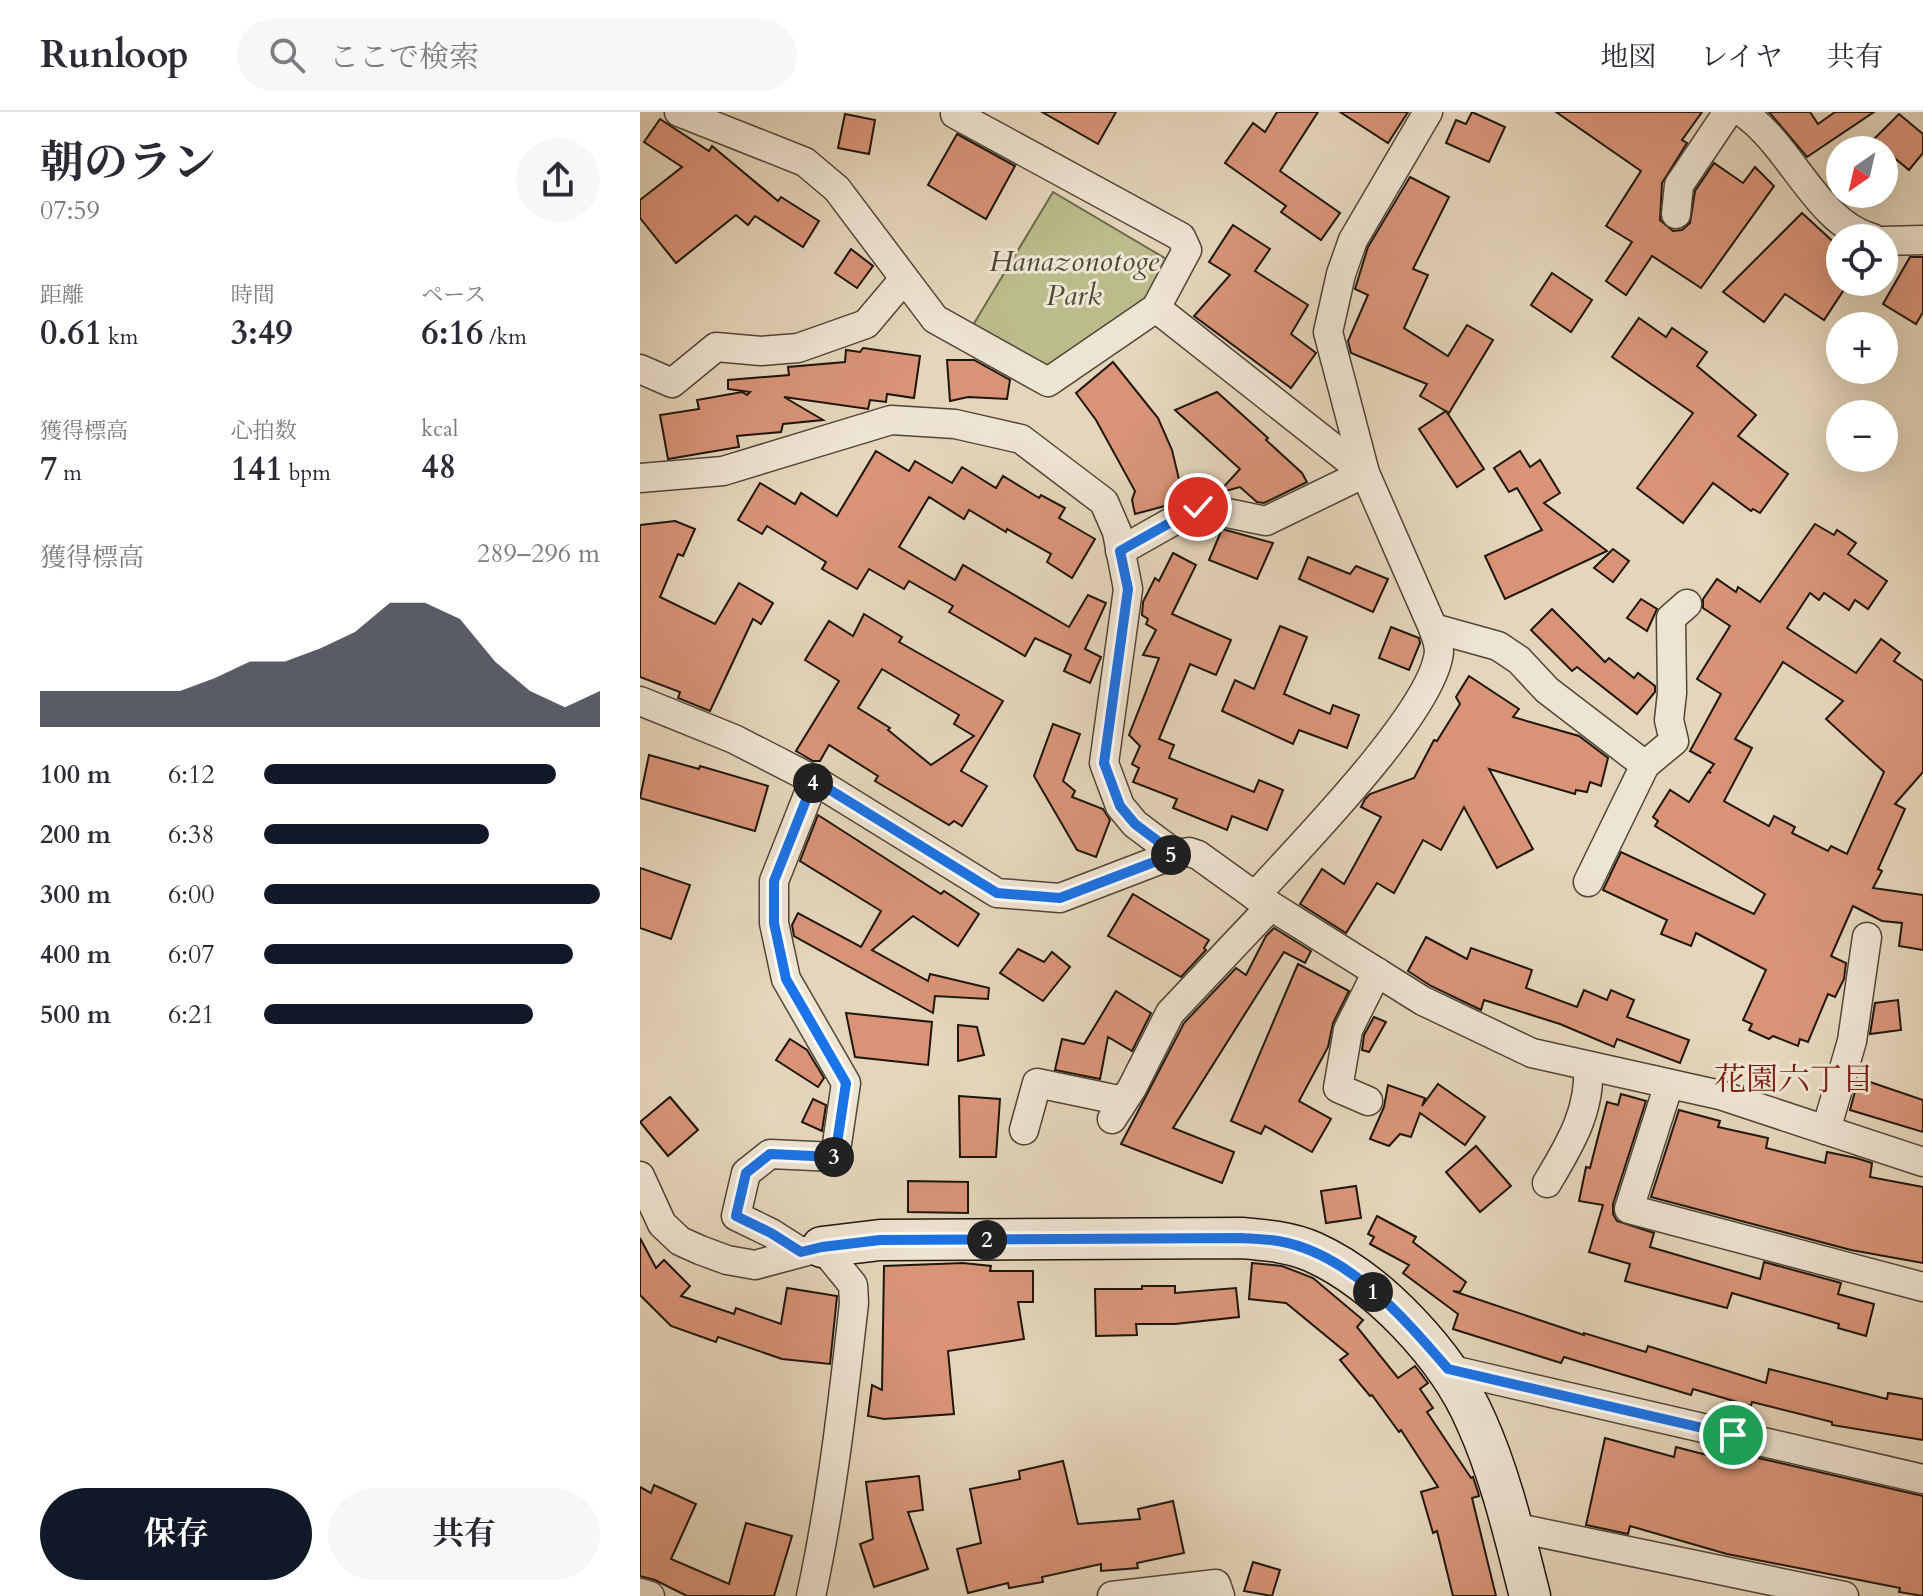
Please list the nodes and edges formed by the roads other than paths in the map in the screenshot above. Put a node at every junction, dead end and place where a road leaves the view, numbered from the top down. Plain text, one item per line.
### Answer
1 (679, 112) edge
2 (1428, 112) edge
3 (1728, 112) edge
4 (1742, 112) edge
5 (955, 114) dead end
6 (1676, 214) dead end
7 (1844, 224) edge
8 (1923, 240) edge
9 (1898, 241) edge
10 (904, 279) junction
11 (1156, 308) junction
12 (640, 369) edge
13 (1365, 473) junction
14 (640, 478) edge
15 (1120, 551) junction
16 (1687, 604) dead end
17 (1433, 628) junction
18 (640, 701) edge
19 (1645, 765) junction
20 (814, 780) junction
21 (1175, 854) junction
22 (1588, 882) dead end
23 (1263, 901) junction
24 (1867, 937) dead end
25 (1377, 972) junction
26 (1588, 1066) junction
27 (1669, 1084) junction
28 (1368, 1101) dead end
29 (1024, 1130) dead end
30 (1826, 1130) junction
31 (1923, 1162) edge
32 (640, 1176) edge
33 (1547, 1183) dead end
34 (811, 1250) junction
35 (1923, 1287) edge
36 (1448, 1369) junction
37 (1923, 1479) edge
38 (1513, 1527) junction
39 (640, 1593) edge
40 (650, 1596) edge
41 (811, 1596) edge
42 (1112, 1596) edge
43 (1220, 1596) edge
44 (1530, 1596) edge
45 (1844, 1596) edge

1 - 10 street
2 - 13 street
3 - 6 street
4 - 7 street
5 - 11 street
8 - 9 street
10 - 11 street
10 - 12 street
11 - 13 street
13 - 15 street
13 - 17 street
14 - 15 street
15 - 21 street
16 - 19 street
17 - 19 street
17 - 23 street
18 - 20 street
19 - 22 street
20 - 21 street
20 - 34 street
21 - 23 street
23 - 25 street
23 - 29 street
24 - 30 street
25 - 26 street
25 - 28 street
26 - 27 street
26 - 33 street
27 - 30 street
27 - 35 street
30 - 31 street
32 - 34 street
34 - 36 street
34 - 41 street
36 - 37 street
36 - 38 street
38 - 44 street
38 - 45 street
39 - 40 street
42 - 43 street

